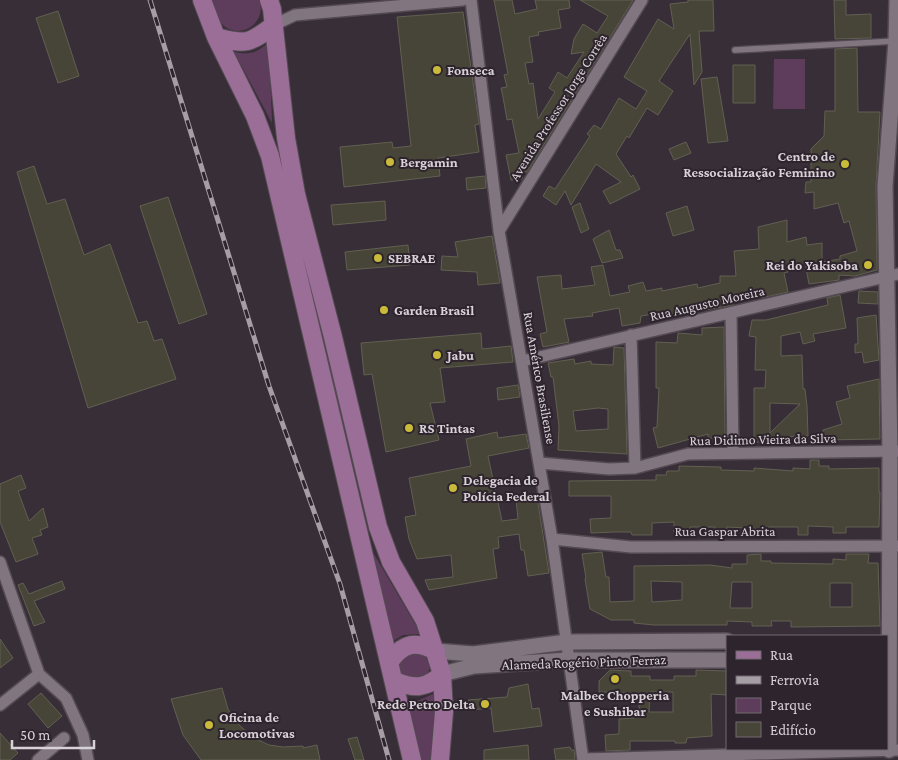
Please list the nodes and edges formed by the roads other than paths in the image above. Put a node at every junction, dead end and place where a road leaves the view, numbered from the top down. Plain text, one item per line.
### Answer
1 (202, 0) edge
2 (269, 0) edge
3 (463, 0) edge
4 (472, 0) edge
5 (642, 0) edge
6 (897, 0) edge
7 (378, 3) edge
8 (274, 25) junction
9 (216, 37) junction
10 (897, 41) edge
11 (735, 50) dead end
12 (892, 187) edge
13 (499, 230) junction
14 (892, 275) edge
15 (731, 313) junction
16 (631, 335) junction
17 (522, 361) junction
18 (894, 451) edge
19 (733, 453) junction
20 (540, 463) junction
21 (635, 468) junction
22 (552, 539) junction
23 (894, 546) edge
24 (0, 562) edge
25 (891, 640) edge
26 (726, 641) edge
27 (567, 642) junction
28 (436, 651) junction
29 (891, 659) edge
30 (569, 660) junction
31 (726, 660) edge
32 (390, 661) junction
33 (39, 674) junction
34 (442, 674) junction
35 (395, 680) junction
36 (0, 705) edge
37 (64, 738) dead end
38 (894, 750) edge
39 (38, 760) edge
40 (88, 760) edge
41 (412, 760) edge
42 (440, 760) edge
43 (583, 760) edge

1 - 9 main road
2 - 8 main road
3 - 7 street
4 - 13 street, Rua Américo Brasiliense
5 - 13 street, Avenida Professor Jorge Corrêa
6 - 10 street
7 - 8 street
8 - 9 main road
8 - 28 main road
9 - 32 main road
10 - 11 lane
10 - 12 street
12 - 14 street
13 - 17 street, Rua Américo Brasiliense
14 - 15 street, Rua Augusto Moreira
14 - 18 street
15 - 16 street, Rua Augusto Moreira
15 - 19 street
16 - 17 street, Rua Augusto Moreira
16 - 21 street
17 - 20 street, Rua Américo Brasiliense
18 - 19 street, Rua Didimo Vieira da Silva
18 - 23 street
19 - 21 street, Rua Didimo Vieira da Silva
20 - 21 street, Rua Didimo Vieira da Silva
20 - 22 street, Rua Américo Brasiliense
22 - 23 street, Rua Gaspar Abrita
22 - 27 street, Rua Américo Brasiliense
23 - 25 street
24 - 33 street
25 - 29 street
26 - 27 street, Alameda Rogério Pinto Ferraz
27 - 28 street, Alameda Rogério Pinto Ferraz
27 - 30 street, Rua Américo Brasiliense
28 - 32 main road
28 - 34 main road
29 - 38 street
30 - 31 street, Alameda Rogério Pinto Ferraz
30 - 34 street, Alameda Rogério Pinto Ferraz
30 - 43 street, Rua Américo Brasiliense
32 - 35 main road
33 - 36 street
33 - 40 street
34 - 35 main road
34 - 42 main road
35 - 41 main road
37 - 39 street
38 - 43 street

